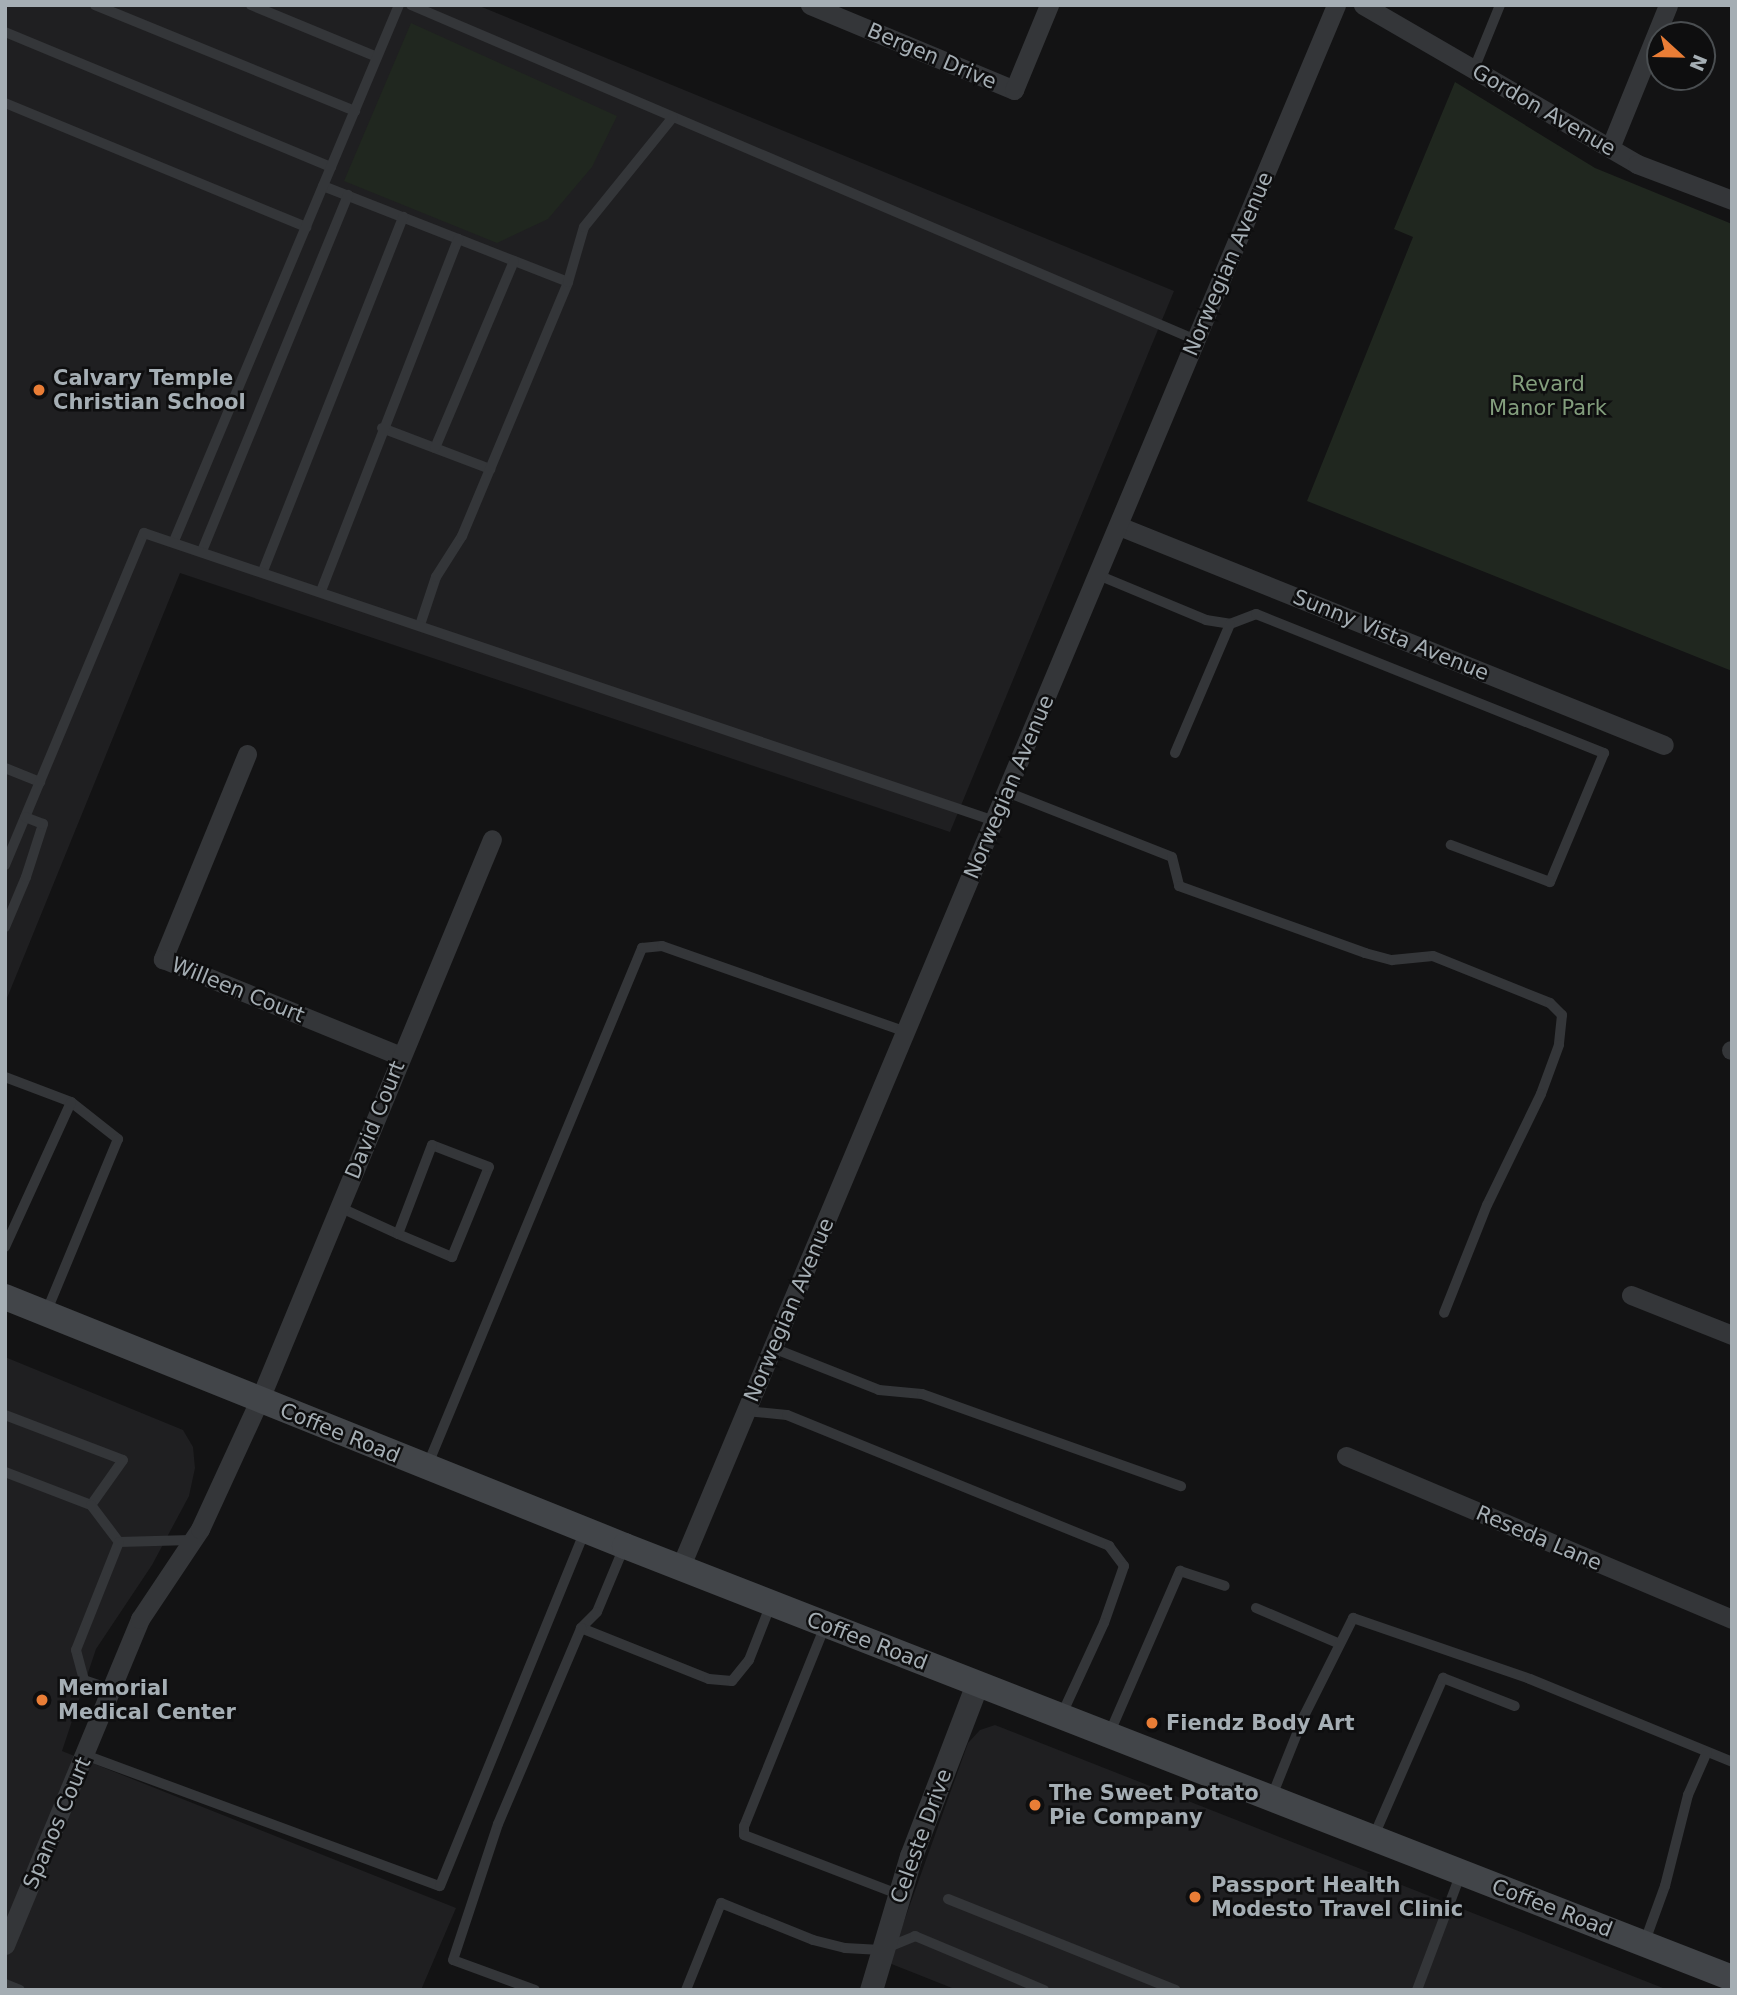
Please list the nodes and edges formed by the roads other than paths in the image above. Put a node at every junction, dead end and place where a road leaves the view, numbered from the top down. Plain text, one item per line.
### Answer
1 (95, 5) edge
2 (251, 5) edge
3 (399, 5) edge
4 (411, 5) edge
5 (810, 5) edge
6 (1049, 5) edge
7 (1336, 5) edge
8 (1363, 5) edge
9 (1500, 5) edge
10 (1668, 5) edge
11 (5, 32) edge
12 (377, 57) junction
13 (1474, 69) junction
14 (5, 103) edge
15 (355, 111) junction
16 (673, 117) junction
17 (1609, 148) junction
18 (331, 167) junction
19 (323, 186) junction
20 (348, 195) junction
21 (1732, 200) edge
22 (403, 217) junction
23 (306, 227) junction
24 (458, 239) junction
25 (514, 261) junction
26 (568, 282) junction
27 (1196, 340) junction
28 (382, 428) junction
29 (435, 448) junction
30 (490, 470) junction
31 (1119, 526) junction
32 (174, 541) junction
33 (202, 551) junction
34 (263, 571) junction
35 (1098, 575) junction
36 (321, 591) junction
37 (1230, 624) junction
38 (420, 625) junction
39 (1664, 745) dead end
40 (1175, 753) dead end
41 (247, 754) dead end
42 (5, 768) edge
43 (40, 782) junction
44 (1007, 792) junction
45 (25, 817) junction
46 (995, 821) junction
47 (5, 830) edge
48 (18, 835) junction
49 (492, 839) dead end
50 (1451, 845) dead end
51 (5, 865) edge
52 (5, 927) edge
53 (906, 1032) junction
54 (401, 1056) junction
55 (5, 1077) edge
56 (71, 1102) junction
57 (339, 1207) junction
58 (398, 1234) junction
59 (5, 1247) edge
60 (1631, 1295) dead end
61 (5, 1297) edge
62 (46, 1314) junction
63 (1444, 1314) dead end
64 (1732, 1335) edge
65 (773, 1348) junction
66 (259, 1401) junction
67 (746, 1411) junction
68 (5, 1415) edge
69 (1346, 1456) dead end
70 (426, 1468) junction
71 (5, 1472) edge
72 (1181, 1486) dead end
73 (91, 1505) junction
74 (586, 1530) junction
75 (191, 1540) junction
76 (119, 1542) junction
77 (625, 1546) junction
78 (680, 1568) junction
79 (1225, 1586) dead end
80 (771, 1604) junction
81 (1256, 1608) dead end
82 (1732, 1619) edge
83 (826, 1625) junction
84 (581, 1628) junction
85 (1340, 1644) junction
86 (977, 1684) junction
87 (113, 1690) junction
88 (1515, 1706) dead end
89 (1060, 1717) junction
90 (1109, 1736) junction
91 (1707, 1752) junction
92 (85, 1755) junction
93 (1732, 1762) edge
94 (1271, 1799) junction
95 (1373, 1839) junction
96 (1461, 1873) junction
97 (899, 1894) junction
98 (948, 1899) dead end
99 (1644, 1944) junction
100 (5, 1945) edge
101 (881, 1950) junction
102 (1732, 1978) edge
103 (5, 1984) edge
104 (20, 1990) edge
105 (535, 1990) edge
106 (686, 1990) edge
107 (871, 1990) edge
108 (1044, 1990) edge
109 (1175, 1990) edge
110 (1418, 1990) edge

1 - 15 lane
2 - 12 lane
3 - 12 lane
4 - 16 lane
5 - 6 street, Bergen Drive
7 - 27 street, Norwegian Avenue
8 - 13 street, Gordon Avenue
9 - 13 lane
10 - 17 street
11 - 18 lane
12 - 15 lane
13 - 17 street, Gordon Avenue
14 - 23 lane
15 - 18 lane
16 - 26 lane
16 - 27 lane
17 - 21 street, Gordon Avenue
18 - 19 lane
19 - 20 lane
19 - 23 lane
20 - 22 lane
20 - 33 lane
22 - 24 lane
22 - 34 lane
23 - 32 lane
24 - 25 lane
24 - 28 lane
25 - 26 lane
25 - 29 lane
26 - 30 lane
27 - 31 street, Norwegian Avenue
28 - 29 lane
28 - 36 lane
29 - 30 lane
30 - 38 lane
31 - 35 street, Norwegian Avenue
31 - 39 street, Sunny Vista Avenue
32 - 33 lane
32 - 43 lane
33 - 34 lane
34 - 36 lane
35 - 37 lane
35 - 44 street, Norwegian Avenue
36 - 38 lane
37 - 40 lane
37 - 50 lane
38 - 46 lane
41 - 54 street, Willeen Court
42 - 43 lane
43 - 45 lane
44 - 46 street, Norwegian Avenue
44 - 63 lane
45 - 48 lane
45 - 52 lane
46 - 53 street, Norwegian Avenue
47 - 48 lane
48 - 51 lane
49 - 54 street, David Court
53 - 65 street, Norwegian Avenue
53 - 70 lane
54 - 57 street, David Court
55 - 56 lane
56 - 59 lane
56 - 62 lane
57 - 58 lane
57 - 66 street, David Court
58 - 58 lane
60 - 64 street
61 - 62 main road, Coffee Road
62 - 66 main road, Coffee Road
65 - 67 street, Norwegian Avenue
65 - 72 lane
66 - 70 main road, Coffee Road
66 - 75 street, Spanos Court
67 - 78 street, Norwegian Avenue
67 - 89 lane
68 - 73 lane
69 - 82 street, Reseda Lane
70 - 74 main road, Coffee Road
71 - 73 lane
73 - 76 lane
74 - 77 main road, Coffee Road
74 - 92 lane
75 - 76 lane
75 - 87 street, Spanos Court
76 - 87 lane
77 - 78 main road, Coffee Road
77 - 84 lane
78 - 80 main road, Coffee Road
79 - 90 lane
80 - 83 main road, Coffee Road
80 - 84 lane
81 - 85 lane
83 - 86 main road, Coffee Road
83 - 97 lane
84 - 105 lane
85 - 91 lane
85 - 94 lane
86 - 89 main road, Coffee Road
86 - 97 street, Celeste Drive
87 - 92 street, Spanos Court
88 - 95 lane
89 - 90 main road, Coffee Road
90 - 94 main road, Coffee Road
91 - 93 lane
91 - 99 lane
92 - 100 street, Spanos Court
94 - 95 main road, Coffee Road
95 - 96 main road, Coffee Road
96 - 99 main road, Coffee Road
96 - 110 lane
97 - 101 street, Celeste Drive
98 - 109 lane
99 - 102 main road, Coffee Road
101 - 106 lane
101 - 107 street, Celeste Drive
101 - 108 lane
103 - 104 lane

